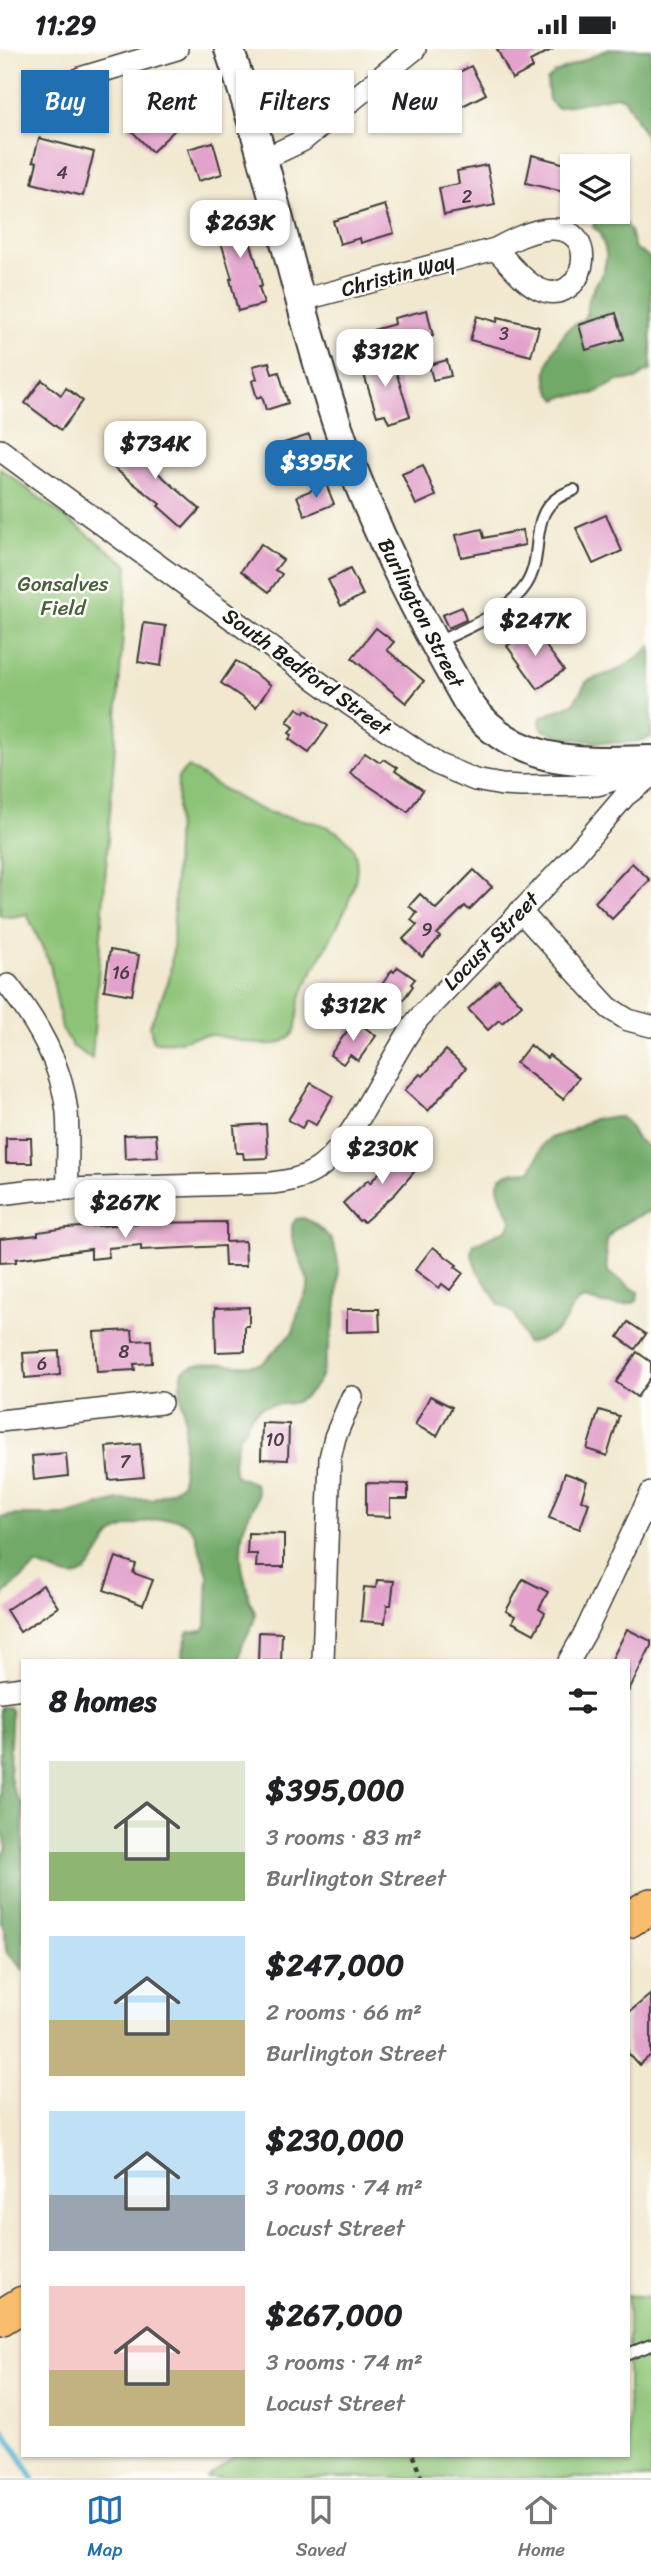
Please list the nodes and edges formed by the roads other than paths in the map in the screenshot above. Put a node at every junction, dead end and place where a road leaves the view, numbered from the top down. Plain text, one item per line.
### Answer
1 (177, 49) edge
2 (229, 49) edge
3 (415, 49) edge
4 (107, 70) edge
5 (264, 159) junction
6 (495, 249) dead end
7 (302, 300) junction
8 (0, 450) edge
9 (574, 491) dead end
10 (435, 643) junction
11 (651, 760) edge
12 (651, 769) edge
13 (651, 776) edge
14 (520, 911) junction
15 (8, 985) dead end
16 (651, 1026) edge
17 (68, 1189) junction
18 (0, 1194) edge
19 (352, 1397) dead end
20 (161, 1403) dead end
21 (0, 1421) edge
22 (651, 1493) edge
23 (323, 1659) edge
24 (570, 1659) edge
25 (21, 1688) edge
26 (0, 1691) edge
27 (651, 1906) edge
28 (630, 1919) edge
29 (21, 2305) edge
30 (0, 2318) edge
31 (651, 2345) edge
32 (630, 2353) edge

1 - 4 street
2 - 5 street, Burlington Street
3 - 5 street
5 - 7 street, Burlington Street
6 - 7 street, Christin Way
7 - 10 street, Burlington Street
8 - 12 street, South Bedford Street
9 - 10 lane
10 - 11 street, Burlington Street
13 - 14 street, Locust Street
14 - 16 street
14 - 17 street, Locust Street
15 - 17 street
17 - 18 street, Locust Street
19 - 23 street
20 - 21 street
22 - 24 street
25 - 26 street
27 - 28 main road
29 - 30 main road
31 - 32 lane

